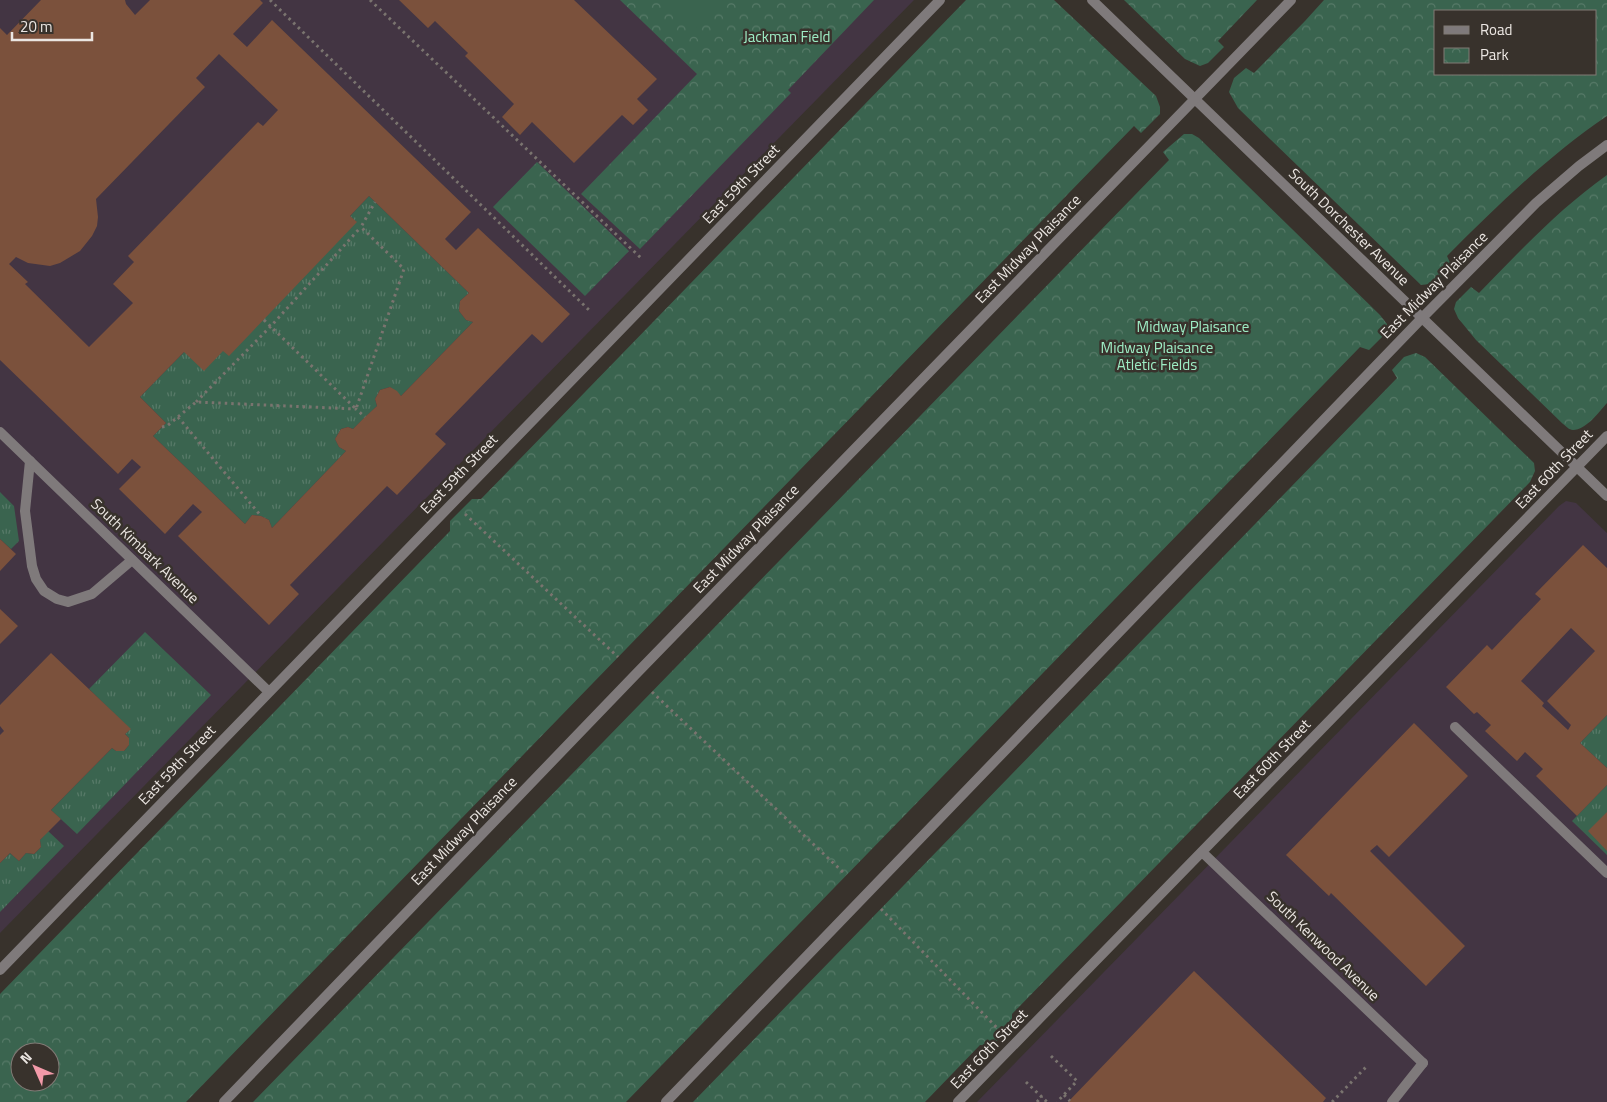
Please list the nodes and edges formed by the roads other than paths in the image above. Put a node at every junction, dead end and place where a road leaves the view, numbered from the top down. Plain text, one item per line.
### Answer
1 (940, 0) edge
2 (1092, 0) edge
3 (1291, 0) edge
4 (1195, 99) junction
5 (1607, 145) edge
6 (1422, 318) junction
7 (0, 432) edge
8 (1607, 436) edge
9 (30, 461) junction
10 (1578, 467) junction
11 (1607, 496) edge
12 (132, 560) junction
13 (269, 692) junction
14 (1455, 727) dead end
15 (1202, 852) junction
16 (1607, 873) edge
17 (0, 970) edge
18 (224, 1102) edge
19 (666, 1102) edge
20 (958, 1102) edge
21 (1392, 1102) edge

1 - 13 street, East 59th Street
2 - 4 street, South Dorchester Avenue
3 - 4 street, East Midway Plaisance
4 - 6 street, South Dorchester Avenue
4 - 18 street, East Midway Plaisance
5 - 6 street, East Midway Plaisance
6 - 10 street, South Dorchester Avenue
6 - 19 street, East Midway Plaisance
7 - 9 street, South Kimbark Avenue
8 - 10 street, East 60th Street
9 - 12 street, South Kimbark Avenue
9 - 12 street
10 - 11 street, South Dorchester Avenue
10 - 15 street, East 60th Street
12 - 13 street, South Kimbark Avenue
13 - 17 street, East 59th Street
14 - 16 street
15 - 20 street, East 60th Street
15 - 21 street, South Kenwood Avenue

